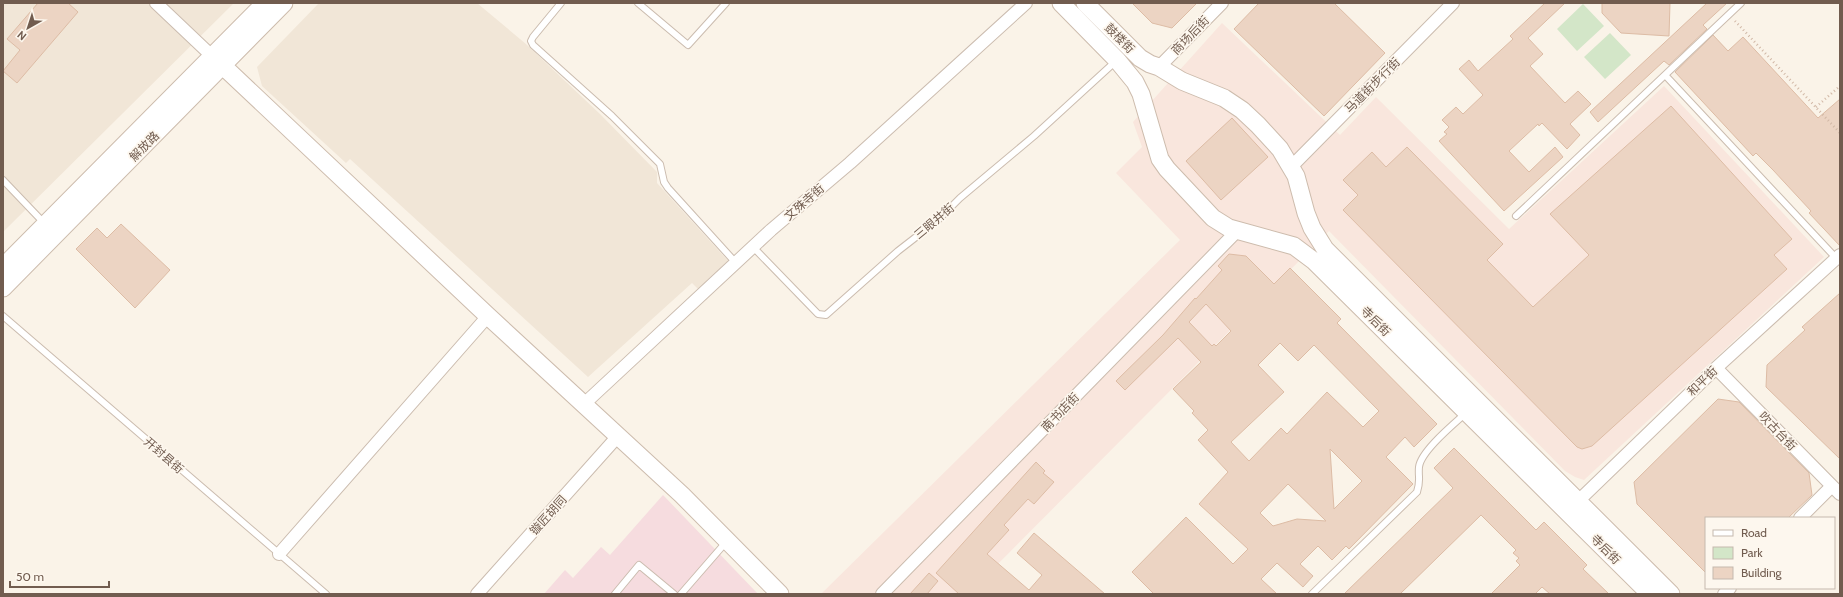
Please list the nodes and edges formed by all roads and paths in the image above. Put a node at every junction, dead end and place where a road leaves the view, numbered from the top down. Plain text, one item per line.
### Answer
1 (156, 3) edge
2 (265, 3) edge
3 (284, 3) edge
4 (561, 3) edge
5 (638, 3) edge
6 (726, 3) edge
7 (1026, 3) edge
8 (1061, 3) edge
9 (1085, 3) edge
10 (1222, 3) edge
11 (1453, 3) edge
12 (1741, 3) edge
13 (1729, 14) junction
14 (1117, 60) junction
15 (218, 61) junction
16 (1159, 67) junction
17 (1665, 75) junction
18 (1840, 86) edge
19 (1816, 107) junction
20 (1840, 133) edge
21 (1291, 167) junction
22 (3, 180) edge
23 (1516, 216) dead end
24 (45, 224) junction
25 (1238, 230) junction
26 (753, 247) junction
27 (1838, 256) edge
28 (736, 263) junction
29 (3, 267) edge
30 (3, 288) edge
31 (3, 316) edge
32 (488, 316) junction
33 (1716, 368) junction
34 (584, 404) junction
35 (1467, 411) junction
36 (618, 436) junction
37 (1836, 490) edge
38 (1573, 506) junction
39 (1801, 517) edge
40 (727, 541) junction
41 (279, 554) junction
42 (326, 594) edge
43 (477, 594) edge
44 (615, 594) edge
45 (674, 594) edge
46 (681, 594) edge
47 (780, 594) edge
48 (882, 594) edge
49 (1312, 594) edge
50 (1650, 594) edge
51 (1671, 594) edge

1 - 15 street
2 - 15 street, 解放路
3 - 15 street, 解放路
4 - 28 lane
5 - 6 lane
7 - 26 street, 文殊寺街
8 - 14 street, 鼓楼街
9 - 16 street, 鼓楼街
10 - 16 street, 商场后街
11 - 21 street, 马道街步行街
12 - 13 lane
13 - 17 lane
13 - 19 path
14 - 25 street, 寺后街
14 - 26 lane, 三眼井街
15 - 24 street, 解放路
15 - 30 street, 解放路
15 - 32 street
16 - 21 street, 寺后街
17 - 23 lane
17 - 27 lane
18 - 19 path
19 - 20 path
21 - 38 street, 寺后街
22 - 24 lane
24 - 29 street, 解放路
25 - 35 street, 寺后街
25 - 48 street, 南书店街
26 - 28 street, 文殊寺街
27 - 33 street, 和平街
28 - 34 street, 文殊寺街
31 - 41 lane, 开封县街
32 - 34 street
32 - 41 street
33 - 37 street, 吹古台街
33 - 38 street, 和平街
34 - 36 street
35 - 38 street, 寺后街
35 - 49 lane
36 - 40 street
36 - 43 street, 镟匠胡同
37 - 39 street
38 - 50 street, 寺后街
38 - 51 street, 寺后街
40 - 46 lane
40 - 47 street
41 - 42 lane, 开封县街
44 - 45 lane

